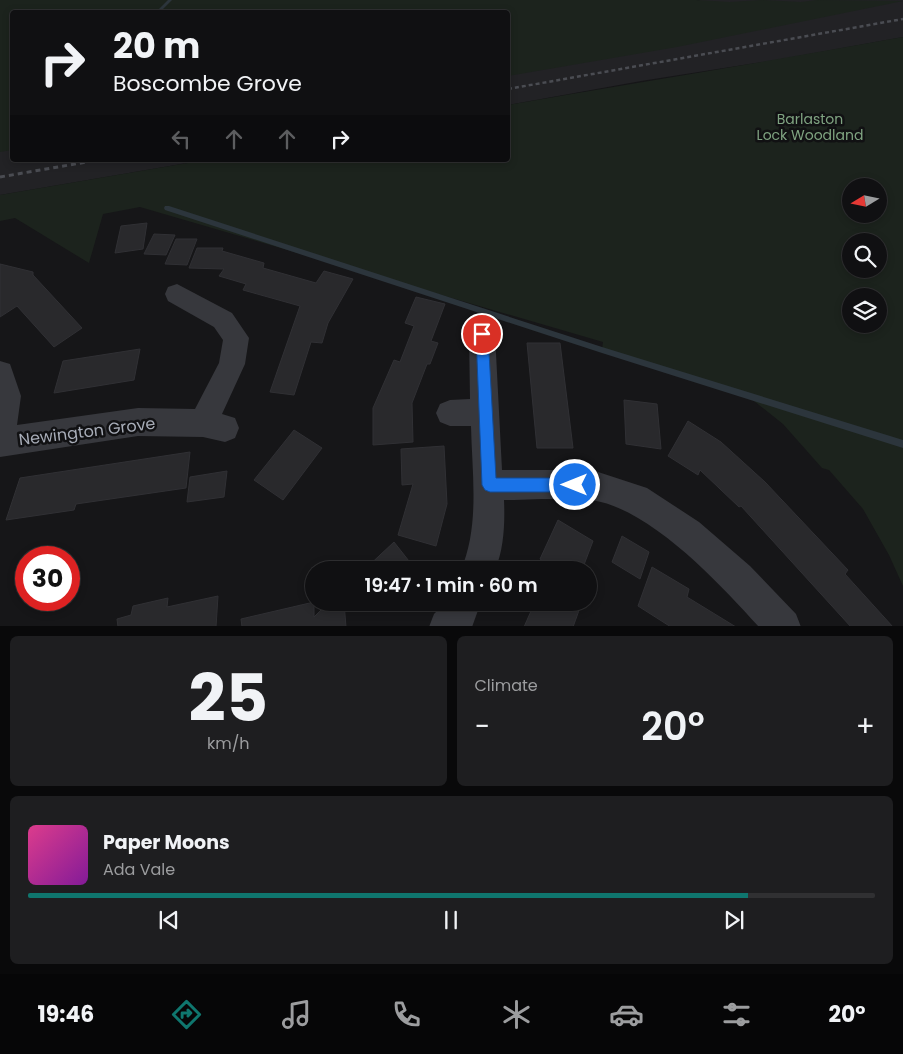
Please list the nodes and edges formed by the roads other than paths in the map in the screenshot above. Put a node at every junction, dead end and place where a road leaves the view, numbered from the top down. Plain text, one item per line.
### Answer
1 (177, 294) dead end
2 (482, 334) dead end
3 (0, 374) edge
4 (486, 412) junction
5 (450, 413) dead end
6 (0, 442) edge
7 (490, 485) junction
8 (482, 561) edge
9 (461, 611) edge
10 (447, 626) edge
11 (783, 626) edge

1 - 6 street, Newington Grove
2 - 4 street
3 - 6 street
4 - 5 street
4 - 7 street
7 - 8 street
7 - 11 street
9 - 10 street

